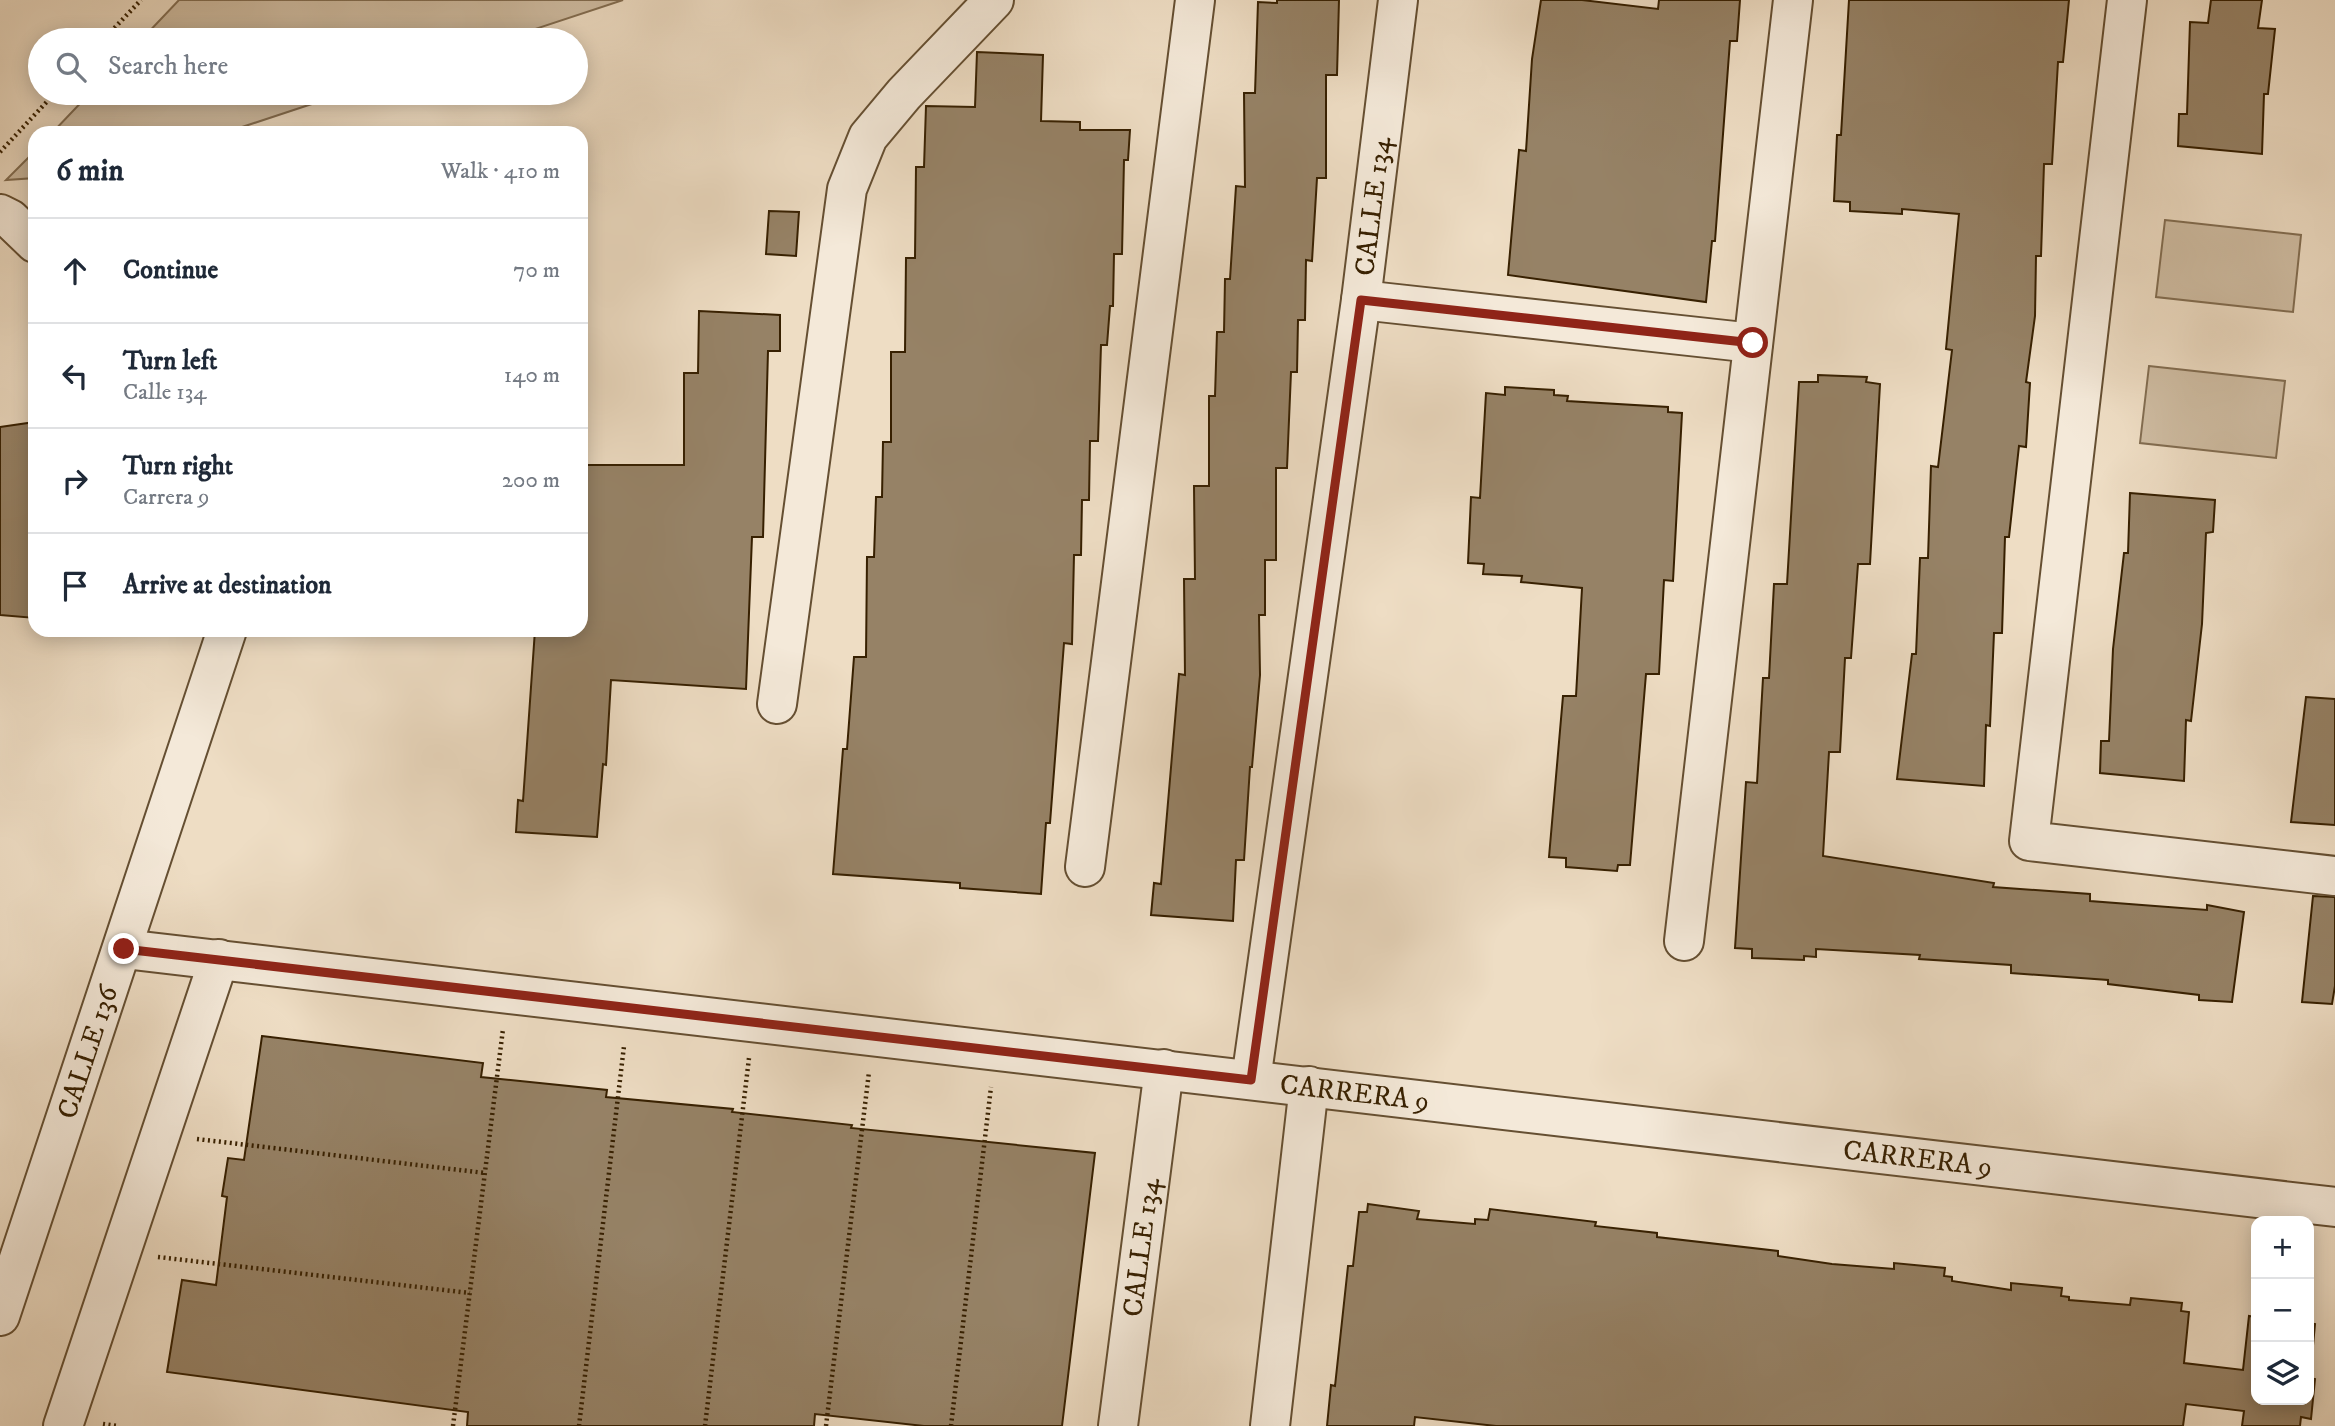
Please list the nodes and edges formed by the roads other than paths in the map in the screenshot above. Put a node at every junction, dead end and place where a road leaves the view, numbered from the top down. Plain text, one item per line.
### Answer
1 (993, 0) edge
2 (1195, 0) edge
3 (1398, 0) edge
4 (1793, 0) edge
5 (2127, 0) edge
6 (0, 214) edge
7 (28, 236) edge
8 (1361, 300) junction
9 (1753, 343) junction
10 (223, 637) edge
11 (777, 704) dead end
12 (1085, 867) dead end
13 (2335, 876) edge
14 (1684, 941) dead end
15 (124, 949) junction
16 (219, 958) junction
17 (1164, 1069) junction
18 (1251, 1080) junction
19 (1310, 1086) junction
20 (2335, 1207) edge
21 (0, 1316) edge
22 (63, 1426) edge
23 (1118, 1426) edge
24 (1270, 1426) edge

1 - 11 street
2 - 12 street
3 - 8 street, CALLE 134
4 - 9 street
5 - 13 street
6 - 7 street
8 - 9 street
8 - 18 street, CALLE 134
9 - 14 street
10 - 15 street, CALLE 136
15 - 16 street, CARRERA 9
15 - 21 street, CALLE 136
16 - 17 street, CARRERA 9
16 - 22 street
17 - 18 street, CARRERA 9
17 - 23 street, CALLE 134
18 - 19 street, CARRERA 9
19 - 20 street, CARRERA 9
19 - 24 street

